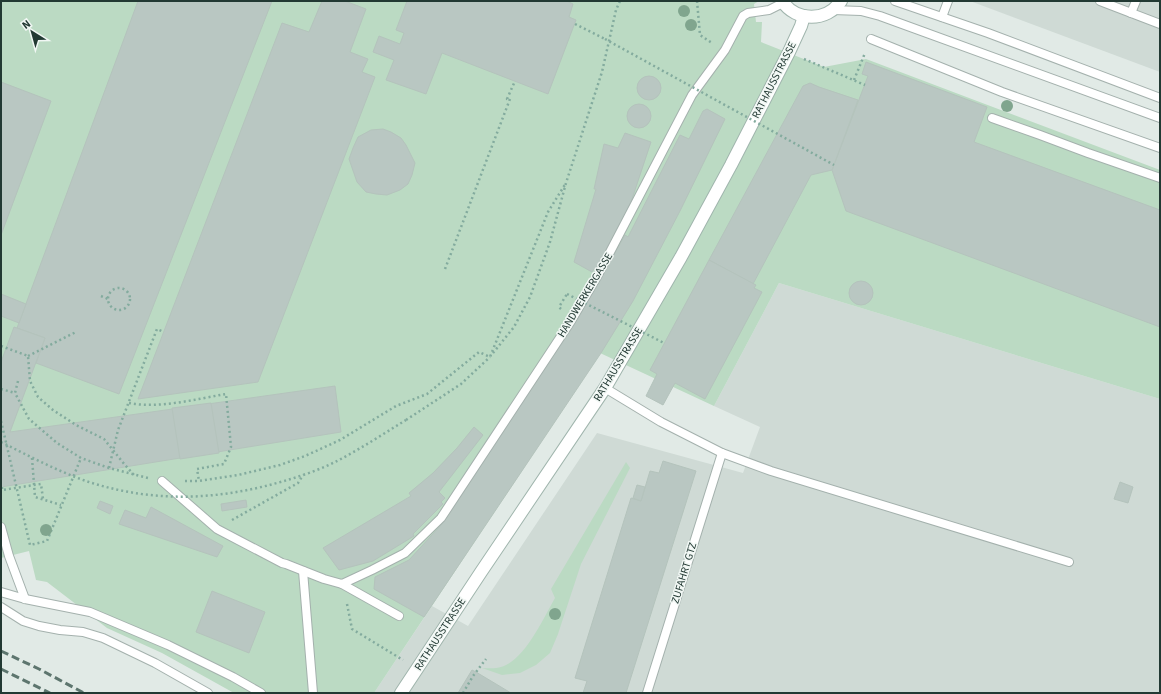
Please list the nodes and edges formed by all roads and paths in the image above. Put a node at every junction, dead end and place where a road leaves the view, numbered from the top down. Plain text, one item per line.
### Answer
1 (620, 1) edge
2 (697, 1) edge
3 (841, 1) edge
4 (894, 1) edge
5 (948, 1) edge
6 (1100, 1) edge
7 (1136, 1) edge
8 (782, 2) edge
9 (833, 10) junction
10 (1131, 13) junction
11 (804, 16) junction
12 (942, 17) junction
13 (575, 24) dead end
14 (1160, 24) edge
15 (871, 38) joint
16 (724, 50) junction
17 (802, 58) dead end
18 (854, 80) junction
19 (515, 81) dead end
20 (865, 85) dead end
21 (1160, 98) edge
22 (992, 118) dead end
23 (1160, 118) edge
24 (1160, 148) edge
25 (834, 165) dead end
26 (1160, 178) edge
27 (566, 183) junction
28 (445, 269) dead end
29 (567, 294) dead end
30 (101, 296) dead end
31 (108, 299) junction
32 (76, 332) dead end
33 (164, 332) dead end
34 (664, 343) dead end
35 (1, 346) edge
36 (28, 356) junction
37 (490, 357) junction
38 (18, 381) dead end
39 (605, 388) junction
40 (1, 389) edge
41 (15, 393) junction
42 (129, 403) junction
43 (1, 421) edge
44 (1, 442) edge
45 (722, 453) junction
46 (32, 458) junction
47 (81, 458) junction
48 (110, 468) junction
49 (304, 475) junction
50 (136, 476) junction
51 (162, 481) junction
52 (199, 481) junction
53 (2, 487) dead end
54 (43, 499) junction
55 (61, 505) junction
56 (1, 527) edge
57 (217, 529) junction
58 (1069, 562) dead end
59 (304, 571) junction
60 (342, 584) junction
61 (1, 592) edge
62 (25, 599) junction
63 (1, 607) edge
64 (399, 616) dead end
65 (398, 657) dead end
66 (486, 659) dead end
67 (208, 693) edge
68 (261, 693) edge
69 (313, 693) edge
70 (401, 693) edge
71 (463, 693) edge
72 (647, 693) edge

1 - 27 path
2 - 16 path
3 - 9 main road
4 - 12 lane
5 - 12 lane
6 - 10 lane
7 - 10 lane
8 - 11 main road
8 - 16 lane, HANDWERKERGASSE
9 - 11 main road
9 - 23 lane
10 - 14 lane
11 - 39 main road, RATHAUSSTRASSE
12 - 21 lane
13 - 25 path, bridge
15 - 18 path
15 - 24 lane
16 - 60 lane, HANDWERKERGASSE
17 - 18 path
18 - 20 path
19 - 28 path
22 - 26 lane
27 - 37 path
27 - 37 path
29 - 34 path, bridge
30 - 31 path
31 - 31 path
32 - 36 path
33 - 42 path
35 - 36 path, bridge
36 - 50 path, bridge
37 - 49 path, bridge
37 - 52 path
38 - 41 path
39 - 45 lane
39 - 70 main road, RATHAUSSTRASSE
40 - 41 path
41 - 47 path
42 - 48 path
42 - 52 path
43 - 55 path
44 - 46 path, bridge
45 - 58 lane
45 - 72 lane, ZUFAHRT GTZ
46 - 49 path, bridge
46 - 54 path, bridge
47 - 48 path
47 - 55 path
48 - 50 path
49 - 57 path
50 - 51 path
51 - 52 path
51 - 57 lane
53 - 54 path, bridge
54 - 55 path
56 - 62 lane
57 - 59 lane
59 - 60 lane
59 - 69 lane
60 - 64 lane
60 - 65 path
61 - 62 lane
62 - 68 lane
63 - 67 lane
66 - 71 path

